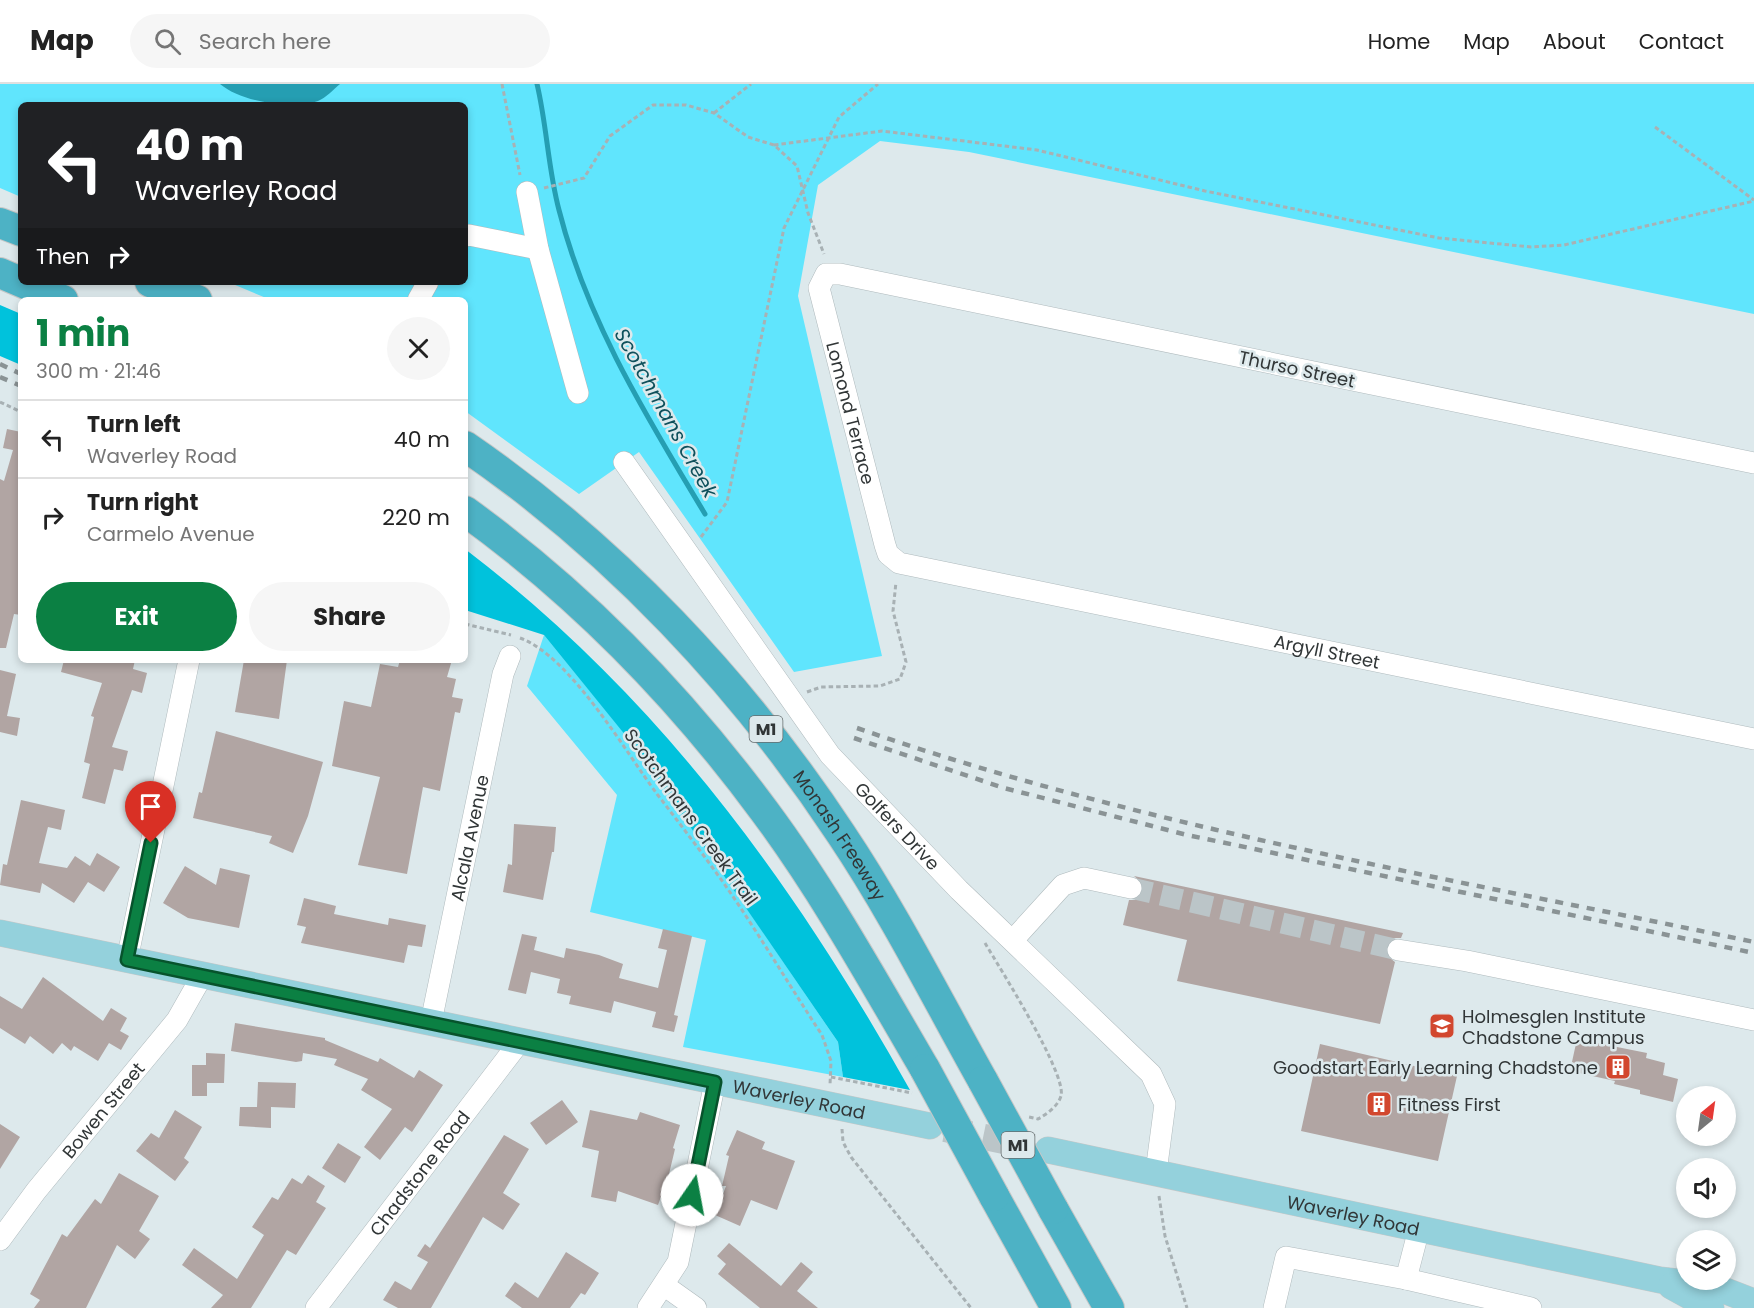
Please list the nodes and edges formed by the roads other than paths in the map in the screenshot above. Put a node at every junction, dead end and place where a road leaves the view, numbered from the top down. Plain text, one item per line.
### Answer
1 (531, 191) road end
2 (0, 223) edge
3 (18, 230) edge
4 (468, 234) edge
5 (538, 249) junction
6 (0, 273) edge
7 (840, 274) joint
8 (18, 281) edge
9 (28, 285) edge
10 (158, 285) edge
11 (56, 297) edge
12 (188, 297) edge
13 (578, 393) dead end
14 (468, 448) edge
15 (624, 462) dead end
16 (1754, 463) edge
17 (468, 513) edge
18 (899, 563) joint
19 (510, 656) dead end
20 (188, 663) edge
21 (1754, 739) edge
22 (1131, 888) tunnel mouth
23 (0, 933) edge
24 (1013, 940) junction
25 (1398, 950) tunnel mouth
26 (127, 960) junction
27 (202, 976) junction
28 (1754, 1020) edge
29 (431, 1022) junction
30 (521, 1040) junction
31 (715, 1082) junction
32 (930, 1126) tunnel mouth
33 (1048, 1150) tunnel mouth
34 (1156, 1172) junction
35 (1419, 1229) junction
36 (0, 1240) edge
37 (1406, 1279) junction
38 (1660, 1280) junction
39 (665, 1286) junction
40 (1753, 1302) edge
41 (316, 1308) edge
42 (648, 1308) edge
43 (696, 1308) edge
44 (1056, 1308) edge
45 (1109, 1308) edge
46 (1274, 1308) edge
47 (1531, 1308) edge
48 (1711, 1308) edge

1 - 5 street
2 - 3 highway
4 - 5 street
5 - 13 street
6 - 8 highway
7 - 16 street, Thurso Street
7 - 18 street, Lomond Terrace
9 - 11 highway
10 - 12 highway
14 - 45 highway, Monash Freeway / M1, bridge
15 - 24 street, Golfers Drive
17 - 44 highway, M1, bridge
18 - 21 street, Argyll Street
19 - 29 street, Alcala Avenue
20 - 26 street
22 - 24 street
23 - 26 main road, Waverley Road
24 - 34 street, Golfers Drive
25 - 28 street
26 - 27 main road, Waverley Road
27 - 29 main road, Waverley Road
27 - 36 street, Bowen Street
29 - 30 main road, Waverley Road
30 - 31 main road, Waverley Road
30 - 41 street, Chadstone Road
31 - 32 main road, Waverley Road
31 - 39 street
33 - 34 main road, Waverley Road
34 - 35 main road, Waverley Road
35 - 37 street
35 - 38 main road, Waverley Road
37 - 46 street
37 - 47 street
38 - 40 main road, Waverley Road
38 - 48 main road, Waverley Road
39 - 42 street
39 - 43 street

